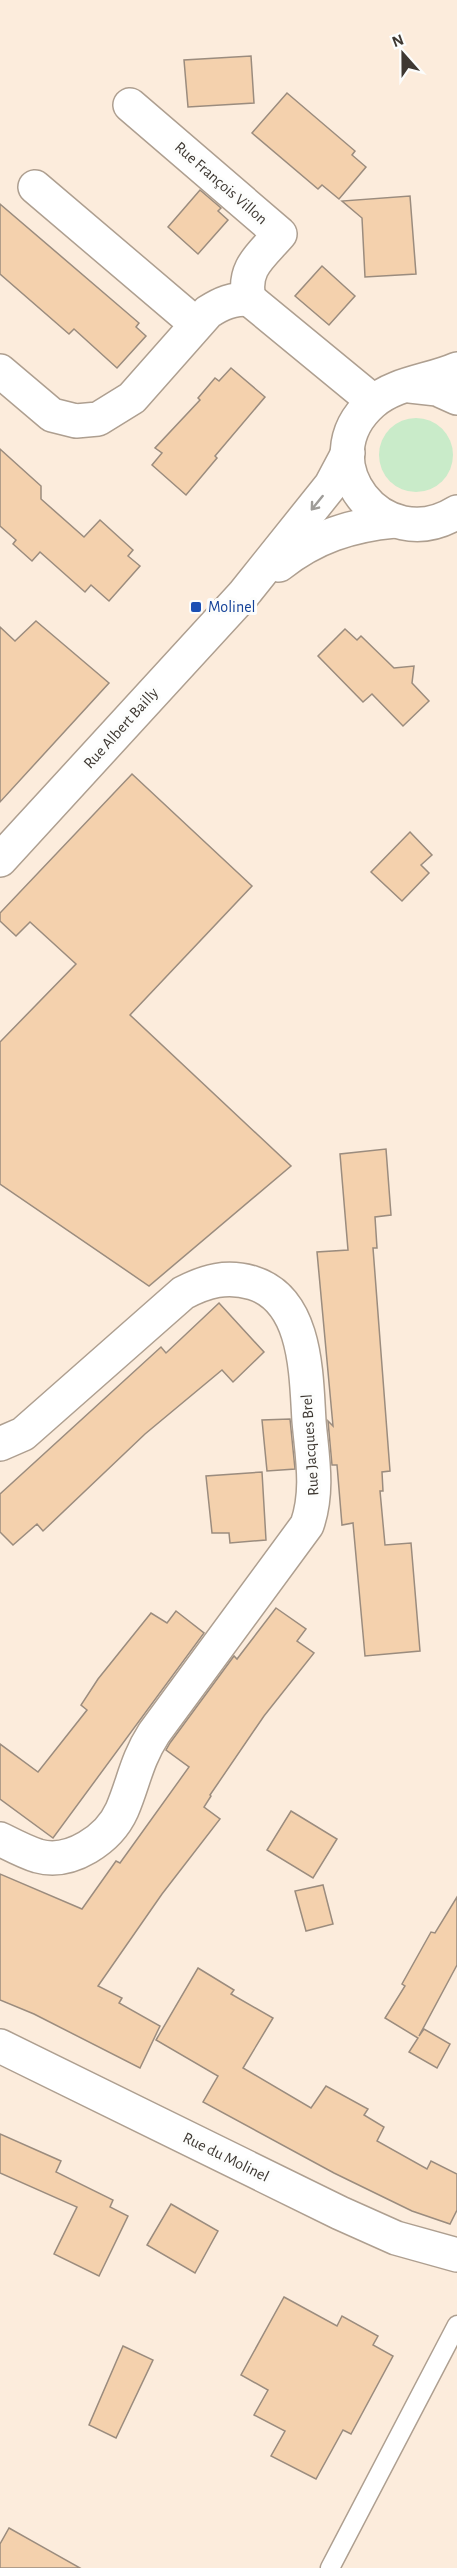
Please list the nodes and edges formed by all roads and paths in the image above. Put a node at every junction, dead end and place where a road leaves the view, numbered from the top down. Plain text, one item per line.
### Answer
1 (130, 105) dead end
2 (35, 187) dead end
3 (249, 299) junction
4 (196, 324) junction
5 (457, 369) edge
6 (0, 372) edge
7 (405, 387) junction
8 (457, 398) edge
9 (373, 401) junction
10 (348, 453) junction
11 (457, 512) edge
12 (410, 523) junction
13 (457, 545) edge
14 (243, 595) junction
15 (0, 860) edge
16 (0, 1444) edge
17 (0, 1839) edge
18 (0, 2046) edge
19 (457, 2255) edge
20 (457, 2325) edge
21 (330, 2568) edge

1 - 3 street, Rue François Villon
2 - 4 street
3 - 4 street
3 - 9 street
4 - 6 street
5 - 7 street
7 - 8 street
7 - 9 street
9 - 10 street
10 - 12 street
10 -> 14 street
11 - 12 street
12 - 13 street
12 - 14 street
14 - 15 street, Rue Albert Bailly
16 - 17 street, Rue Jacques Brel
18 - 19 street, Rue du Molinel
20 - 21 lane

